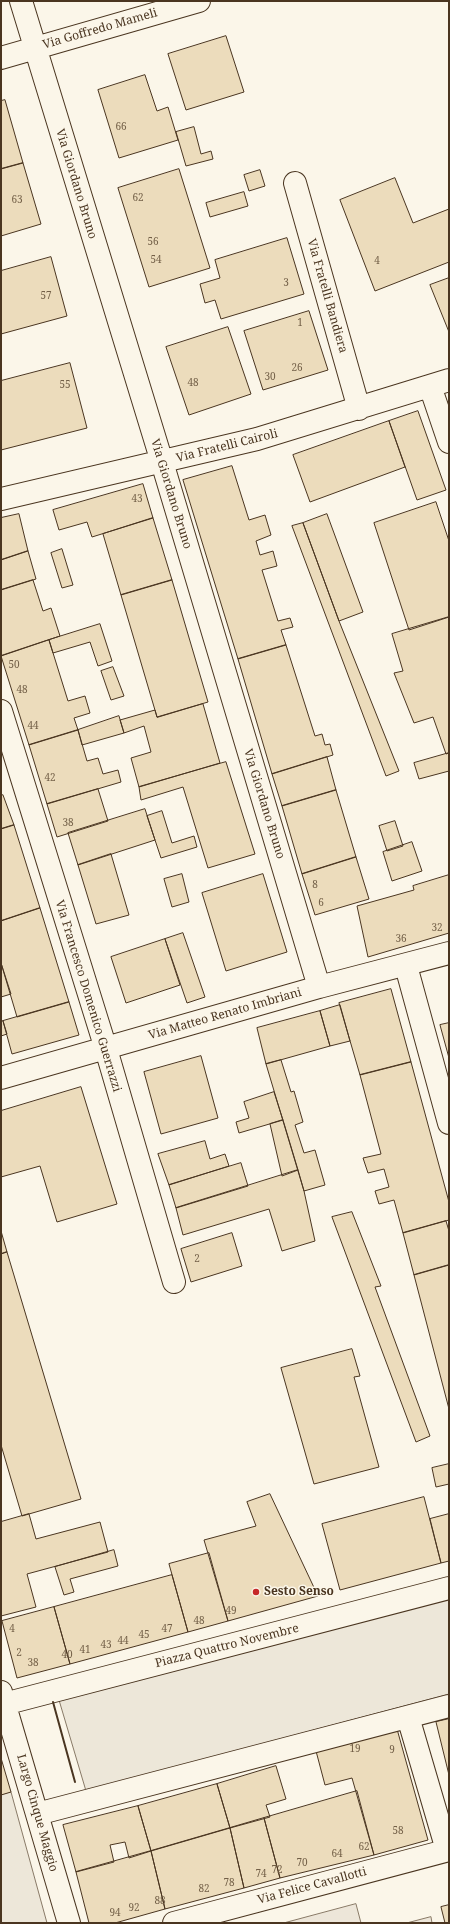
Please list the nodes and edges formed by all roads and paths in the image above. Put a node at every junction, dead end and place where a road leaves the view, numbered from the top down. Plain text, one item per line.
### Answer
1 (21, 1) edge
2 (199, 1) edge
3 (34, 47) junction
4 (1, 58) edge
5 (295, 183) dead end
6 (440, 383) edge
7 (359, 409) junction
8 (449, 442) edge
9 (162, 462) junction
10 (1, 499) edge
11 (1, 711) edge
12 (449, 953) edge
13 (406, 966) junction
14 (319, 988) junction
15 (106, 1049) junction
16 (1, 1078) edge
17 (449, 1123) edge
18 (174, 1282) dead end
19 (449, 1588) edge
20 (3, 1698) edge
21 (449, 1706) edge
22 (408, 1717) junction
23 (37, 1814) junction
24 (448, 1850) edge
25 (69, 1923) edge
26 (174, 1923) edge

1 - 3 street, Via Giordano Bruno
2 - 3 street, Via Goffredo Mameli
3 - 4 street, Via Goffredo Mameli
3 - 9 street, Via Giordano Bruno
5 - 7 street, Via Fratelli Bandiera
6 - 7 street, Via Fratelli Cairoli
6 - 8 street
7 - 9 street, Via Fratelli Cairoli
9 - 10 street, Via Fratelli Cairoli
9 - 14 street, Via Giordano Bruno
11 - 15 street, Via Francesco Domenico Guerrazzi
12 - 13 street, Via Matteo Renato Imbriani
13 - 14 street, Via Matteo Renato Imbriani
13 - 17 street
14 - 15 street, Via Matteo Renato Imbriani
15 - 16 street, Via Matteo Renato Imbriani
15 - 18 street, Via Francesco Domenico Guerrazzi
19 - 20 street, Piazza Quattro Novembre
20 - 23 street, Largo Cinque Maggio
21 - 22 street
22 - 23 street
22 - 24 street
23 - 25 street, Largo Cinque Maggio
24 - 26 street, Via Felice Cavallotti

